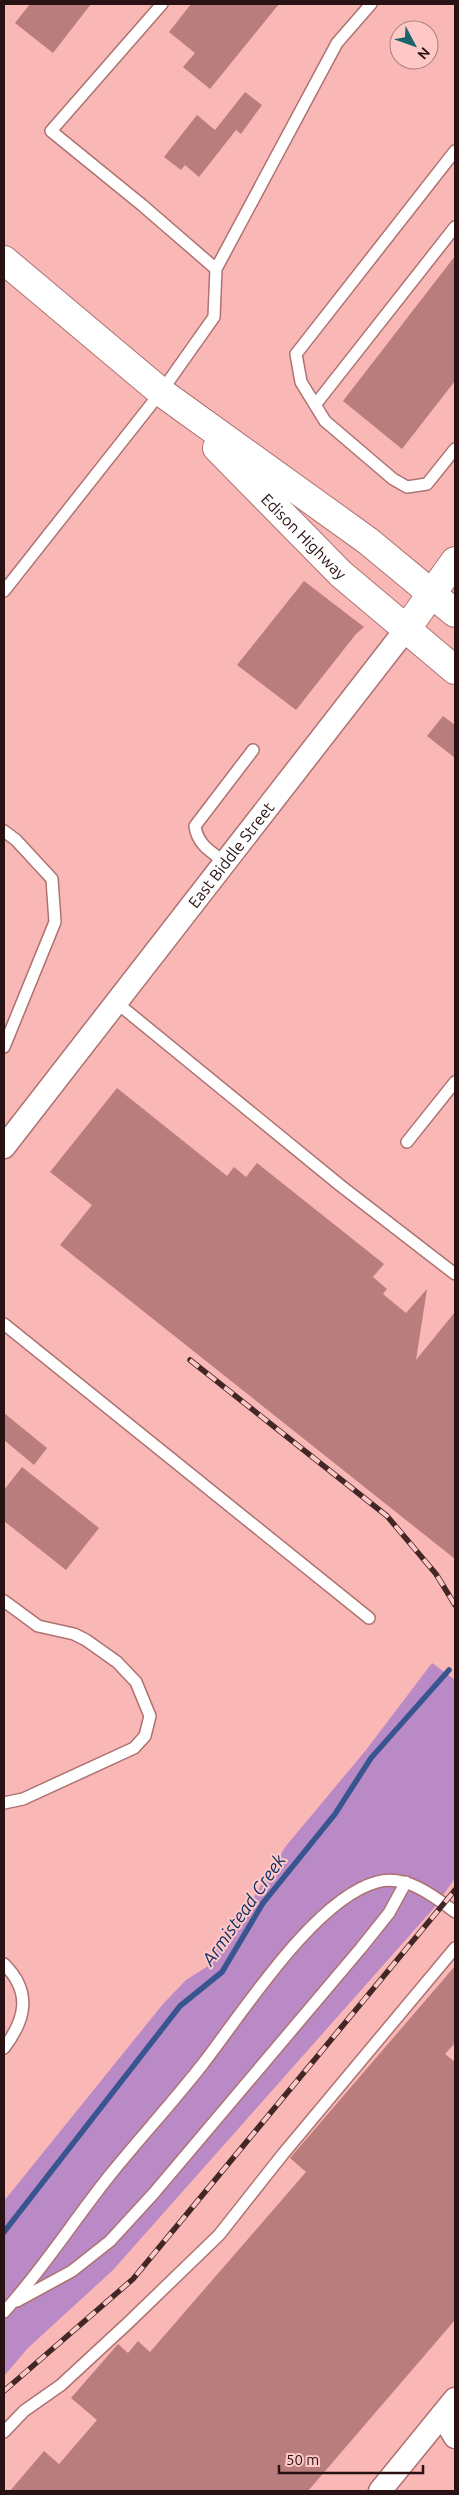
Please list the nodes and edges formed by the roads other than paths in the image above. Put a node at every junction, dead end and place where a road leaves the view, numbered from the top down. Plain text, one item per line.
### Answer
1 (162, 4) edge
2 (371, 4) edge
3 (455, 151) edge
4 (455, 227) edge
5 (4, 260) edge
6 (216, 269) junction
7 (161, 392) junction
8 (315, 405) junction
9 (455, 449) edge
10 (455, 561) edge
11 (4, 591) edge
12 (431, 592) junction
13 (455, 613) edge
14 (406, 628) junction
15 (455, 670) edge
16 (253, 750) dead end
17 (4, 831) edge
18 (225, 862) junction
19 (117, 1003) junction
20 (4, 1047) edge
21 (455, 1082) edge
22 (407, 1142) dead end
23 (4, 1147) edge
24 (455, 1274) edge
25 (4, 1324) edge
26 (4, 1601) edge
27 (369, 1618) dead end
28 (4, 1803) edge
29 (406, 1882) junction
30 (455, 1912) edge
31 (455, 1948) edge
32 (4, 1964) edge
33 (4, 2048) edge
34 (7, 2308) edge
35 (448, 2407) edge
36 (4, 2432) edge
37 (455, 2437) edge
38 (380, 2491) edge

1 - 6 lane
2 - 6 lane
3 - 8 lane
4 - 8 lane
5 - 7 main road, Edison Highway
6 - 7 lane
7 - 11 lane
7 - 12 main road, Edison Highway
7 - 14 main road, Edison Highway
8 - 9 lane
10 - 12 main road, East Biddle Street
12 - 13 main road, Edison Highway
12 - 14 main road, East Biddle Street
14 - 15 main road, Edison Highway
14 - 18 street, East Biddle Street
16 - 18 lane
17 - 20 lane
18 - 19 street, East Biddle Street
19 - 23 street, East Biddle Street
19 - 24 lane
21 - 22 lane
25 - 27 lane
26 - 28 lane
29 - 30 lane
29 - 34 lane
29 - 34 lane
31 - 36 lane
32 - 33 lane
35 - 37 street
35 - 38 street

